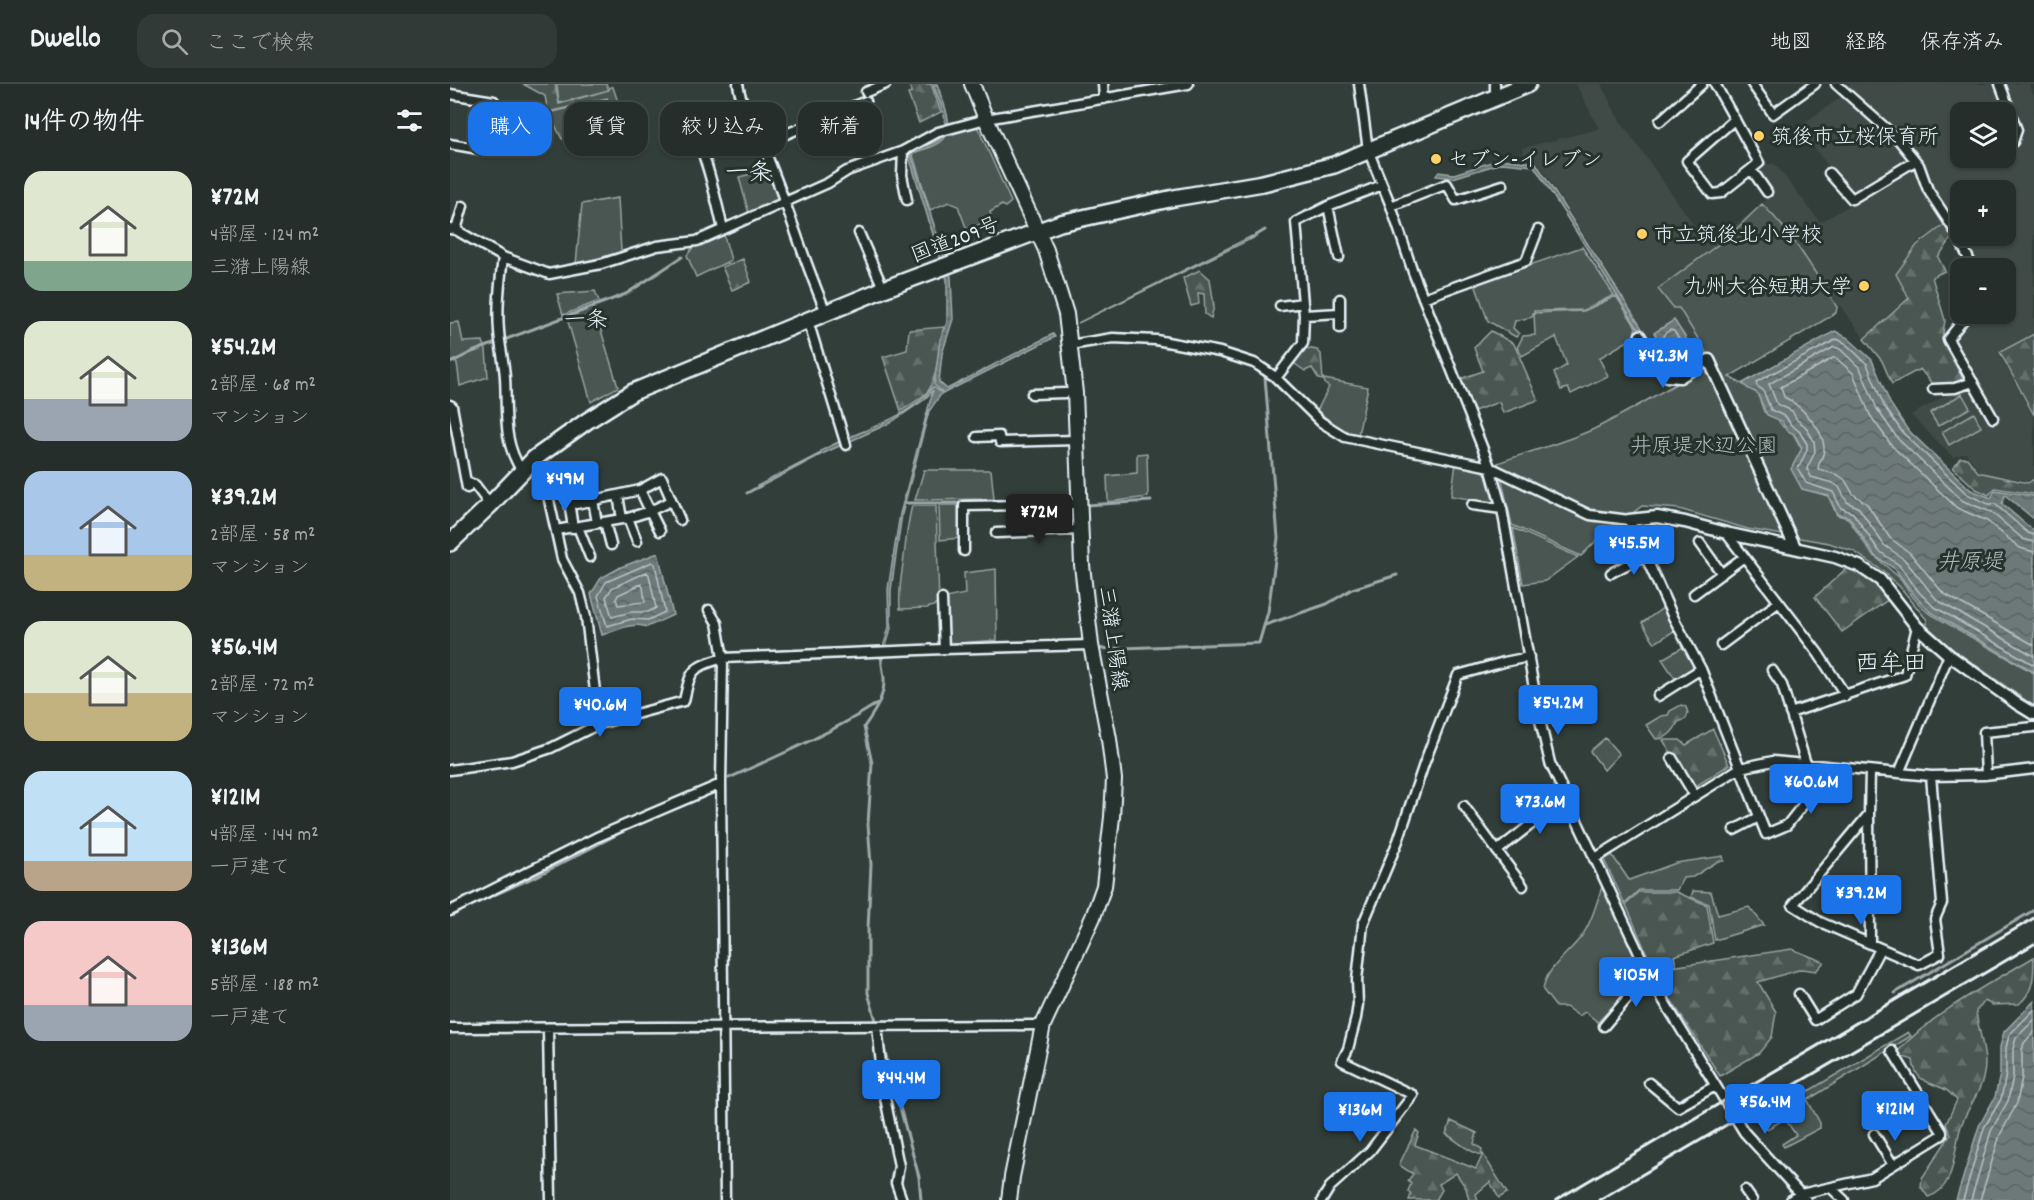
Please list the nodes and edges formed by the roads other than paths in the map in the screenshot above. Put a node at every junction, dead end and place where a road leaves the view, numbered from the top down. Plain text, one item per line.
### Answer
1 (738, 84) edge
2 (886, 84) edge
3 (972, 84) edge
4 (1103, 84) edge
5 (1188, 84) edge
6 (1359, 84) edge
7 (1528, 84) edge
8 (1702, 84) edge
9 (1715, 84) edge
10 (1752, 84) edge
11 (1815, 84) edge
12 (1836, 84) edge
13 (2000, 84) edge
14 (450, 94) edge
15 (1104, 99) junction
16 (743, 102) edge
17 (2007, 102) edge
18 (986, 119) junction
19 (1735, 119) junction
20 (1660, 121) dead end
21 (786, 133) edge
22 (450, 144) edge
23 (1368, 150) junction
24 (903, 151) junction
25 (705, 156) edge
26 (767, 156) edge
27 (1915, 161) junction
28 (1751, 169) junction
29 (1829, 173) dead end
30 (1382, 185) junction
31 (1503, 185) dead end
32 (1767, 192) dead end
33 (907, 200) dead end
34 (784, 201) junction
35 (463, 206) dead end
36 (1328, 206) junction
37 (1391, 206) junction
38 (723, 229) junction
39 (453, 230) edge
40 (1538, 230) dead end
41 (1038, 232) junction
42 (859, 233) dead end
43 (503, 257) junction
44 (1339, 257) dead end
45 (1968, 258) edge
46 (880, 281) dead end
47 (1423, 298) junction
48 (1340, 299) dead end
49 (1303, 303) junction
50 (1280, 306) dead end
51 (826, 312) junction
52 (1340, 313) junction
53 (1304, 315) junction
54 (808, 321) junction
55 (1960, 324) edge
56 (1340, 328) dead end
57 (1640, 335) dead end
58 (1070, 345) junction
59 (1709, 360) joint
60 (1276, 378) junction
61 (1973, 382) junction
62 (1933, 389) dead end
63 (1066, 393) dead end
64 (1032, 394) dead end
65 (450, 405) edge
66 (1993, 418) dead end
67 (977, 437) dead end
68 (1076, 440) junction
69 (846, 445) dead end
70 (535, 458) junction
71 (1490, 467) junction
72 (522, 471) junction
73 (640, 490) junction
74 (547, 491) junction
75 (568, 495) junction
76 (618, 495) junction
77 (593, 500) junction
78 (671, 501) junction
79 (1079, 504) junction
80 (490, 505) junction
81 (1013, 505) junction
82 (1472, 505) dead end
83 (1502, 509) junction
84 (650, 511) junction
85 (1014, 515) dead end
86 (625, 519) junction
87 (680, 520) dead end
88 (1629, 520) junction
89 (601, 523) junction
90 (575, 527) junction
91 (556, 530) junction
92 (1080, 530) junction
93 (660, 531) dead end
94 (996, 533) dead end
95 (1726, 533) junction
96 (637, 541) dead end
97 (450, 543) edge
98 (1700, 543) dead end
99 (611, 545) dead end
100 (1795, 547) junction
101 (964, 551) dead end
102 (1645, 555) junction
103 (590, 557) dead end
104 (1744, 557) junction
105 (1611, 573) dead end
106 (1722, 574) junction
107 (1694, 594) dead end
108 (942, 599) dead end
109 (1779, 602) junction
110 (708, 609) dead end
111 (1917, 627) junction
112 (1091, 645) junction
113 (1721, 645) dead end
114 (944, 649) junction
115 (1949, 655) junction
116 (1529, 657) junction
117 (723, 658) junction
118 (1701, 669) junction
119 (1772, 670) dead end
120 (1658, 696) dead end
121 (1846, 696) junction
122 (1579, 709) dead end
123 (1790, 714) junction
124 (2034, 714) edge
125 (1539, 716) junction
126 (599, 724) junction
127 (2034, 727) edge
128 (1672, 758) dead end
129 (1806, 764) junction
130 (1833, 767) junction
131 (1740, 768) junction
132 (450, 770) edge
133 (2034, 770) edge
134 (1870, 771) junction
135 (1899, 773) junction
136 (1986, 775) junction
137 (1931, 776) junction
138 (721, 784) junction
139 (1695, 796) junction
140 (1565, 798) junction
141 (1464, 806) dead end
142 (1869, 814) junction
143 (1759, 817) junction
144 (1734, 830) dead end
145 (1497, 851) junction
146 (1594, 859) junction
147 (1523, 886) dead end
148 (450, 911) edge
149 (1870, 944) junction
150 (1880, 948) junction
151 (1648, 974) junction
152 (1799, 993) dead end
153 (1043, 1025) junction
154 (878, 1026) junction
155 (1604, 1026) dead end
156 (723, 1027) junction
157 (450, 1028) edge
158 (548, 1028) junction
159 (1893, 1051) dead end
160 (1650, 1083) dead end
161 (1715, 1086) junction
162 (1874, 1134) dead end
163 (1893, 1165) junction
164 (1831, 1188) junction
165 (1745, 1190) dead end
166 (1803, 1197) edge
167 (551, 1200) edge
168 (724, 1200) edge
169 (902, 1200) edge
170 (1009, 1200) edge
171 (1322, 1200) edge
172 (1752, 1200) edge
173 (1791, 1200) edge
174 (1845, 1200) edge

1 - 16 street
2 - 21 street
3 - 18 main road, 三潴上陽線
4 - 15 street
5 - 15 street
6 - 23 street
7 - 23 highway, 国道209号
8 - 20 street
9 - 19 street
10 - 11 street
12 - 27 street
13 - 17 street
14 - 22 street
15 - 18 street
18 - 24 street
18 - 41 main road, 三潴上陽線
19 - 28 street
19 - 28 street
23 - 30 street
23 - 41 highway, 国道209号
24 - 33 street
24 - 34 street
25 - 38 street
26 - 34 street
27 - 29 street
27 - 45 street
28 - 32 street
30 - 36 street
30 - 37 street
31 - 37 street
34 - 38 street
34 - 51 street
35 - 39 street
36 - 44 street
36 - 49 street
37 - 47 street
38 - 43 street
39 - 43 street
40 - 47 street
41 - 51 highway, 国道209号
41 - 58 main road, 三潴上陽線
42 - 46 street
43 - 72 street
47 - 71 street
48 - 52 street
49 - 50 street
49 - 53 street
51 - 54 highway, 国道209号
52 - 53 street
52 - 56 street
53 - 60 street
54 - 69 street
54 - 70 highway, 国道209号
55 - 61 street
57 - 59 street
58 - 60 street
58 - 68 main road, 三潴上陽線
59 - 100 street
60 - 71 street
61 - 62 street
61 - 66 street
63 - 64 street
65 - 80 street
67 - 68 street
68 - 79 main road, 三潴上陽線
70 - 72 highway, 国道209号
70 - 74 street
71 - 83 street
71 - 88 street
72 - 80 highway, 国道209号
73 - 76 street
73 - 78 street
73 - 84 street
74 - 75 street
74 - 91 street
75 - 77 street
75 - 90 street
76 - 77 street
76 - 86 street
77 - 89 street
78 - 84 street
78 - 87 street
79 - 81 street
79 - 92 main road, 三潴上陽線
80 - 97 highway, 国道209号
81 - 85 street
81 - 101 street
82 - 83 street
83 - 116 street
84 - 86 street
84 - 93 street
86 - 89 street
86 - 96 street
88 - 95 street
88 - 102 street
89 - 90 street
89 - 99 street
90 - 91 street
90 - 103 street
91 - 126 street
92 - 94 street
92 - 112 main road, 三潴上陽線
95 - 100 street
95 - 104 street
98 - 106 street
100 - 111 street
102 - 105 street
102 - 118 street
104 - 106 street
104 - 109 street
106 - 107 street
108 - 114 street
109 - 113 street
109 - 121 street
110 - 117 street
111 - 115 street
111 - 121 street
112 - 114 street
112 - 153 main road, 三潴上陽線
114 - 117 street
115 - 124 street
115 - 135 street
116 - 125 street
116 - 171 street
117 - 126 street
117 - 138 street
118 - 120 street
118 - 131 street
119 - 123 street
121 - 123 street
122 - 125 street
123 - 129 street
125 - 140 street
126 - 132 street
127 - 136 street
128 - 139 street
129 - 130 street
129 - 131 street
130 - 134 street
130 - 143 street
131 - 139 street
131 - 143 street
133 - 136 street
134 - 135 street
134 - 142 street
135 - 137 street
136 - 137 street
137 - 150 street
138 - 148 street
138 - 156 street
139 - 146 street
140 - 145 street
140 - 146 street
141 - 145 street
142 - 149 street
142 - 149 street
143 - 144 street
145 - 147 street
146 - 151 street
149 - 150 street
150 - 152 street
151 - 155 street
151 - 161 street
153 - 154 street
153 - 170 main road, 三潴上陽線
154 - 156 street
154 - 169 street
156 - 158 street
156 - 168 street
157 - 158 street
158 - 167 street
159 - 163 street
160 - 161 street
161 - 166 street
162 - 163 street
163 - 164 street
164 - 166 street
164 - 174 street
165 - 172 street
166 - 173 street

